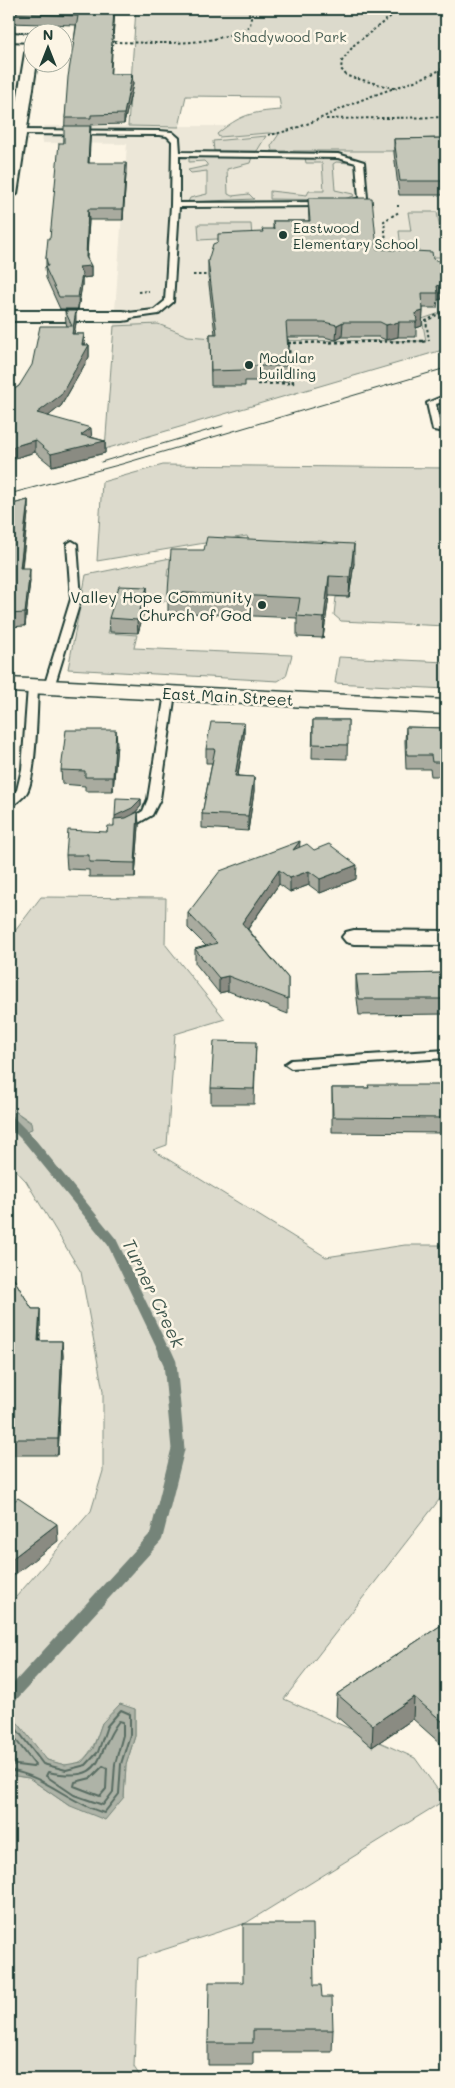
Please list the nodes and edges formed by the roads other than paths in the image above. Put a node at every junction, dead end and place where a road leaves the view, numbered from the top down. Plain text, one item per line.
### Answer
1 (9, 37) edge
2 (22, 37) edge
3 (29, 72) edge
4 (18, 132) junction
5 (176, 154) junction
6 (9, 194) edge
7 (330, 204) edge
8 (339, 204) edge
9 (175, 205) junction
10 (9, 316) edge
11 (123, 316) joint
12 (446, 398) edge
13 (446, 429) edge
14 (72, 544) dead end
15 (9, 685) edge
16 (41, 687) junction
17 (170, 693) junction
18 (446, 706) edge
19 (9, 803) edge
20 (114, 829) edge
21 (354, 937) dead end
22 (446, 938) edge
23 (446, 1054) edge
24 (292, 1064) dead end

1 - 2 street
3 - 4 street
4 - 5 lane
4 - 6 street
5 - 8 lane
5 - 9 lane
7 - 9 lane
9 - 11 lane
10 - 11 street
12 - 13 lane
14 - 16 lane
15 - 16 main road, East Main Street
16 - 17 main road, East Main Street
16 - 19 lane
17 - 18 main road, East Main Street
17 - 20 lane
21 - 22 street
23 - 24 lane

